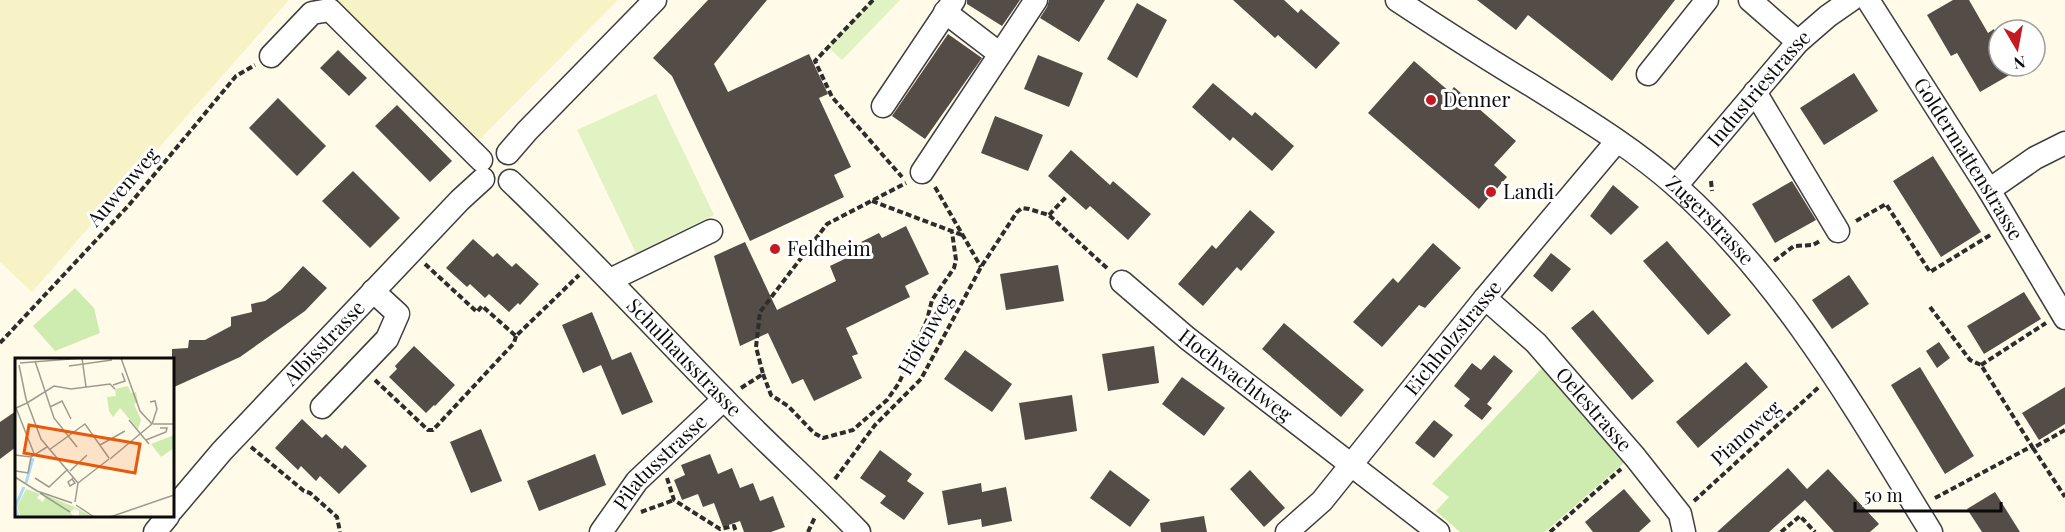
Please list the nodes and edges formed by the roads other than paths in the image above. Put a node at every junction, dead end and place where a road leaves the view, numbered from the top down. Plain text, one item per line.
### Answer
1 (655, 0) edge
2 (1036, 0) edge
3 (1397, 0) edge
4 (1707, 0) edge
5 (1750, 0) edge
6 (1851, 0) edge
7 (1868, 0) edge
8 (950, 6) edge
9 (1798, 42) junction
10 (1000, 54) junction
11 (271, 56) road end
12 (1648, 74) dead end
13 (1755, 92) junction
14 (883, 106) dead end
15 (1617, 141) junction
16 (2065, 142) edge
17 (508, 153) junction
18 (482, 170) junction
19 (915, 178) road end
20 (510, 181) junction
21 (1676, 186) junction
22 (1989, 190) junction
23 (711, 231) dead end
24 (1838, 231) road end
25 (610, 280) junction
26 (1122, 282) road end
27 (373, 291) junction
28 (1485, 298) junction
29 (2061, 306) edge
30 (724, 399) junction
31 (322, 407) dead end
32 (1352, 464) junction
33 (174, 508) edge
34 (167, 517) edge
35 (1682, 523) edge
36 (155, 532) edge
37 (601, 532) edge
38 (859, 532) edge
39 (1287, 532) edge
40 (1438, 532) edge
41 (1930, 532) edge

1 - 17 street
2 - 10 street
3 - 15 street, Zugerstrasse
4 - 12 street
5 - 9 street
6 - 9 street, Industriestrasse
7 - 22 street, Goldermattenstrasse
8 - 10 street
8 - 14 street
9 - 13 street, Industriestrasse
10 - 19 street
11 - 18 street
13 - 21 street, Industriestrasse
13 - 24 street
15 - 21 street, Zugerstrasse
15 - 28 street, Eichholzstrasse
16 - 22 street
17 - 18 street, Albisstrasse
17 - 20 street
18 - 20 street
18 - 27 street, Albisstrasse
20 - 25 street, Schulhausstrasse
21 - 41 street, Zugerstrasse
22 - 29 street, Goldermattenstrasse
23 - 25 street
25 - 30 street, Schulhausstrasse
26 - 32 street, Hochwachtweg
27 - 31 street
27 - 33 street, Albisstrasse
28 - 32 street, Eichholzstrasse
28 - 35 street, Oelestrasse
30 - 37 street, Pilatusstrasse
30 - 38 street, Schulhausstrasse
32 - 39 street, Eichholzstrasse
32 - 40 street, Hochwachtweg
34 - 36 street

